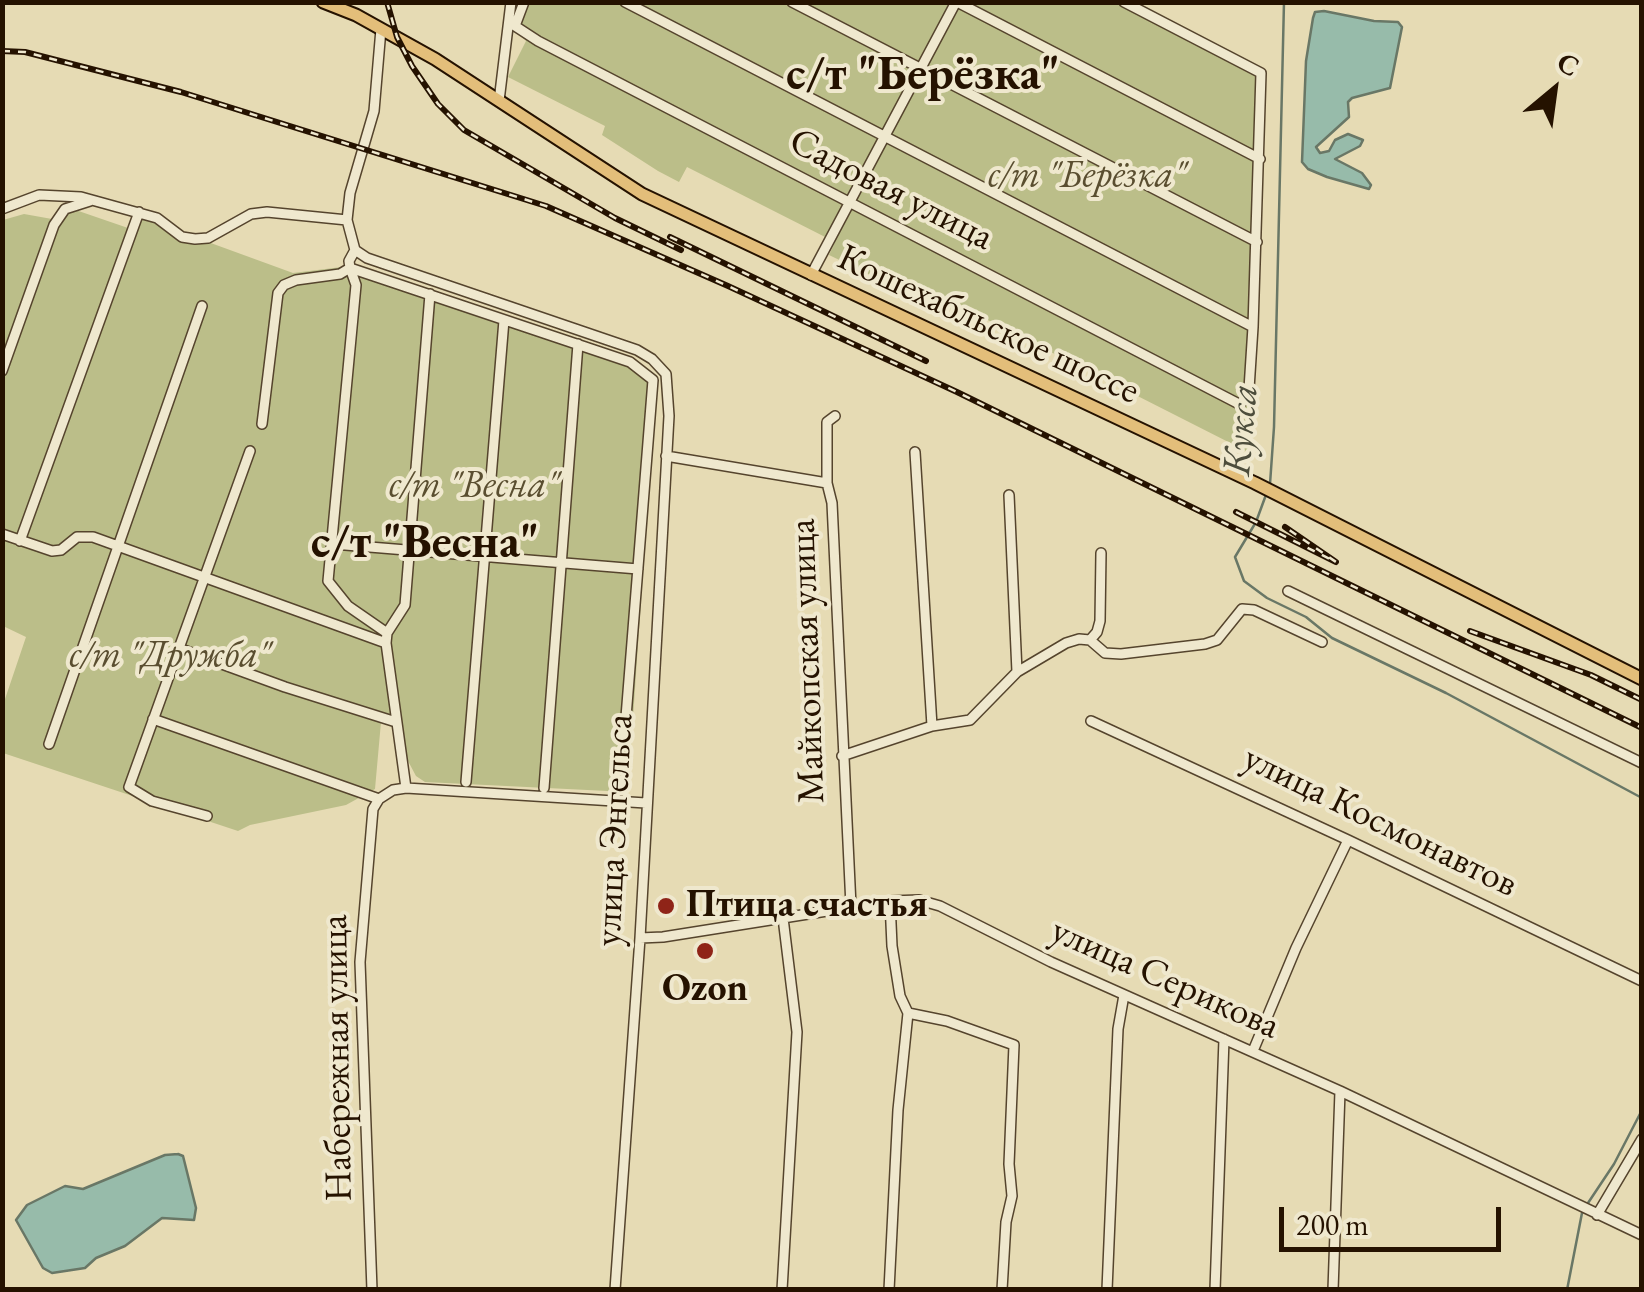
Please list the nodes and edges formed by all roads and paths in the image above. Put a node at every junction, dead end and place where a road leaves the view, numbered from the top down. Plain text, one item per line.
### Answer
1 (323, 2) edge
2 (512, 2) edge
3 (524, 2) edge
4 (625, 2) edge
5 (792, 2) edge
6 (956, 2) edge
7 (1124, 2) edge
8 (512, 27) junction
9 (381, 29) junction
10 (921, 70) junction
11 (499, 101) junction
12 (887, 137) junction
13 (1260, 160) junction
14 (90, 201) junction
15 (852, 203) junction
16 (2, 209) edge
17 (136, 217) junction
18 (346, 220) junction
19 (1257, 242) junction
20 (354, 250) junction
21 (350, 268) junction
22 (812, 275) junction
23 (430, 294) junction
24 (202, 306) dead end
25 (504, 320) junction
26 (1254, 326) junction
27 (578, 344) junction
28 (2, 371) edge
29 (834, 416) dead end
30 (262, 424) dead end
31 (250, 450) dead end
32 (915, 452) dead end
33 (666, 456) junction
34 (827, 483) junction
35 (1009, 494) dead end
36 (2, 534) edge
37 (20, 541) junction
38 (333, 544) junction
39 (120, 548) junction
40 (410, 551) junction
41 (1101, 553) dead end
42 (484, 556) junction
43 (562, 562) junction
44 (638, 570) junction
45 (204, 577) junction
46 (1288, 591) dead end
47 (387, 638) junction
48 (1090, 640) junction
49 (1322, 642) dead end
50 (178, 648) junction
51 (1018, 672) junction
52 (1642, 678) edge
53 (153, 718) junction
54 (1091, 721) dead end
55 (396, 722) junction
56 (932, 726) junction
57 (624, 742) dead end
58 (49, 744) dead end
59 (842, 756) junction
60 (1642, 764) edge
61 (466, 782) dead end
62 (406, 788) junction
63 (544, 788) dead end
64 (378, 799) junction
65 (646, 803) junction
66 (207, 816) dead end
67 (1348, 840) junction
68 (890, 900) junction
69 (851, 906) junction
70 (783, 918) junction
71 (640, 938) junction
72 (1642, 981) edge
73 (1124, 994) junction
74 (908, 1012) junction
75 (1224, 1039) junction
76 (1253, 1051) junction
77 (1340, 1090) junction
78 (1642, 1139) edge
79 (1594, 1213) junction
80 (1642, 1234) edge
81 (372, 1290) edge
82 (615, 1290) edge
83 (782, 1290) edge
84 (889, 1290) edge
85 (1002, 1290) edge
86 (1107, 1290) edge
87 (1215, 1290) edge
88 (1333, 1290) edge

1 - 9 main road, Кошехабльское шоссе
2 - 8 street
3 - 8 street
4 - 12 street
5 - 10 street
6 - 10 street
6 - 13 street
7 - 13 street
8 - 11 street
8 - 15 street, Садовая улица
9 - 11 main road, Кошехабльское шоссе
9 - 18 street
10 - 12 street
10 - 19 street
11 - 22 main road, Кошехабльское шоссе
12 - 15 street
12 - 26 street
13 - 19 street
14 - 16 street
14 - 17 street
14 - 28 street
15 - 22 street
15 - 26 street, Садовая улица
17 - 18 street
17 - 37 street
18 - 20 street
19 - 26 street
20 - 21 street
20 - 33 street, улица Энгельса
21 - 23 street
21 - 30 street
21 - 38 street
22 - 52 main road, Кошехабльское шоссе
23 - 25 street
23 - 40 street
24 - 39 street
25 - 27 street
25 - 42 street
27 - 43 street
27 - 44 street
29 - 34 street, Майкопская улица
31 - 45 street
32 - 56 street
33 - 34 street
33 - 65 street, улица Энгельса
34 - 59 street, Майкопская улица
35 - 51 street
36 - 37 street
37 - 39 street
38 - 40 street
38 - 47 street
39 - 45 street
39 - 58 street
40 - 42 street
40 - 47 street
41 - 48 street
42 - 43 street
42 - 61 street
43 - 44 street
43 - 63 street
44 - 57 street
45 - 47 street
45 - 50 street
46 - 60 street
47 - 55 street
48 - 49 street
48 - 51 street
50 - 53 street
50 - 55 street
51 - 56 street
53 - 64 street
53 - 66 street
54 - 67 street, улица Космонавтов
55 - 62 street
56 - 59 street
59 - 69 street, Майкопская улица
62 - 64 street
62 - 65 street
64 - 81 street, Набережная улица
65 - 71 street, улица Энгельса
67 - 72 street, улица Космонавтов
67 - 76 street
68 - 69 street, улица Серикова
68 - 73 street, улица Серикова
68 - 74 street
69 - 70 street, улица Серикова
70 - 71 street, улица Серикова
70 - 83 street
71 - 82 street, улица Энгельса
73 - 75 street, улица Серикова
73 - 86 street
74 - 84 street
74 - 85 street
75 - 76 street, улица Серикова
75 - 87 street
76 - 77 street, улица Серикова
77 - 79 street, улица Серикова
77 - 88 street
78 - 79 street
79 - 80 street, улица Серикова

